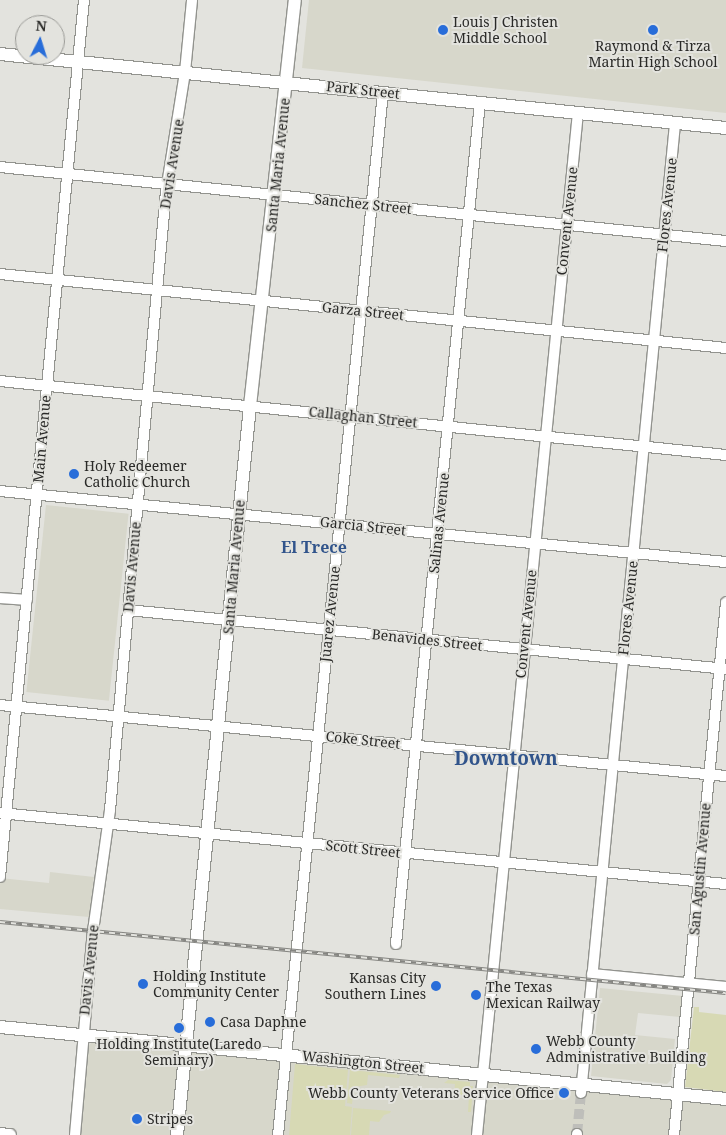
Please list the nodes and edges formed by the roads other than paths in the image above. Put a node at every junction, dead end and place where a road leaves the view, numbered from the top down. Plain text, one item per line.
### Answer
1 (84, 0) edge
2 (192, 0) edge
3 (295, 0) edge
4 (0, 54) edge
5 (78, 62) junction
6 (185, 72) junction
7 (287, 82) junction
8 (383, 92) junction
9 (480, 102) junction
10 (578, 113) junction
11 (675, 123) junction
12 (726, 128) edge
13 (0, 167) edge
14 (68, 174) junction
15 (169, 184) junction
16 (275, 195) junction
17 (372, 205) junction
18 (469, 215) junction
19 (566, 225) junction
20 (664, 235) junction
21 (726, 241) edge
22 (0, 274) edge
23 (58, 280) junction
24 (157, 290) junction
25 (263, 301) junction
26 (361, 311) junction
27 (458, 321) junction
28 (556, 331) junction
29 (654, 341) junction
30 (726, 348) edge
31 (0, 381) edge
32 (47, 386) junction
33 (148, 396) junction
34 (250, 406) junction
35 (350, 416) junction
36 (448, 426) junction
37 (545, 436) junction
38 (644, 446) junction
39 (726, 455) edge
40 (0, 490) edge
41 (37, 494) junction
42 (138, 504) junction
43 (239, 514) junction
44 (339, 524) junction
45 (438, 534) junction
46 (534, 543) junction
47 (633, 553) junction
48 (726, 562) edge
49 (0, 598) edge
50 (27, 600) junction
51 (726, 603) edge
52 (128, 610) junction
53 (229, 620) junction
54 (328, 630) junction
55 (427, 640) junction
56 (524, 649) junction
57 (623, 659) junction
58 (723, 669) edge
59 (0, 705) edge
60 (17, 707) junction
61 (118, 717) junction
62 (219, 726) junction
63 (318, 736) junction
64 (417, 746) junction
65 (513, 755) junction
66 (612, 765) junction
67 (709, 774) junction
68 (726, 776) edge
69 (3, 813) edge
70 (107, 824) junction
71 (209, 834) junction
72 (306, 844) junction
73 (406, 853) junction
74 (502, 862) junction
75 (602, 872) junction
76 (0, 877) edge
77 (699, 881) junction
78 (726, 884) edge
79 (396, 944) dead end
80 (592, 974) junction
81 (690, 983) junction
82 (726, 987) edge
83 (0, 1027) edge
84 (83, 1036) junction
85 (186, 1045) junction
86 (286, 1054) junction
87 (483, 1075) junction
88 (581, 1089) junction
89 (678, 1094) junction
90 (726, 1099) edge
91 (0, 1134) edge
92 (10, 1135) edge
93 (75, 1135) edge
94 (177, 1135) edge
95 (278, 1135) edge
96 (477, 1135) edge
97 (674, 1135) edge

1 - 5 street, Main Avenue
2 - 6 street, Davis Avenue
3 - 7 main road, Santa Maria Avenue
4 - 5 main road, Park Street
5 - 6 main road, Park Street
5 - 14 street, Main Avenue
6 - 7 main road, Park Street
6 - 15 street, Davis Avenue
7 - 8 main road, Park Street
7 - 16 main road, Santa Maria Avenue
8 - 9 main road, Park Street
8 - 17 street, Juarez Avenue
9 - 10 main road, Park Street
9 - 18 street, Salinas Avenue
10 - 11 main road, Park Street
10 - 19 street, Convent Avenue
11 - 12 main road, Park Street
11 - 20 street, Flores Avenue
13 - 14 street, Sanchez Street
14 - 15 street, Sanchez Street
14 - 23 street, Main Avenue
15 - 16 street, Sanchez Street
15 - 24 street, Davis Avenue
16 - 17 street, Sanchez Street
16 - 25 main road, Santa Maria Avenue
17 - 18 street, Sanchez Street
17 - 26 street, Juarez Avenue
18 - 19 street, Sanchez Street
18 - 27 street, Salinas Avenue
19 - 20 street, Sanchez Street
19 - 28 street, Convent Avenue
20 - 21 street, Sanchez Street
20 - 29 street, Flores Avenue
22 - 23 street, Garza Street
23 - 24 street, Garza Street
23 - 32 street, Main Avenue
24 - 25 street, Garza Street
24 - 33 street, Davis Avenue
25 - 26 street, Garza Street
25 - 34 main road, Santa Maria Avenue
26 - 27 street, Garza Street
26 - 35 street, Juarez Avenue
27 - 28 street, Garza Street
27 - 36 street, Salinas Avenue
28 - 29 street, Garza Street
28 - 37 street, Convent Avenue
29 - 30 street, Garza Street
29 - 38 street, Flores Avenue
31 - 32 street, Callaghan Street
32 - 33 street, Callaghan Street
32 - 41 street, Main Avenue
33 - 34 street, Callaghan Street
33 - 42 street, Davis Avenue
34 - 35 street, Callaghan Street
34 - 43 main road, Santa Maria Avenue
35 - 36 street, Callaghan Street
35 - 44 street, Juarez Avenue
36 - 37 street, Callaghan Street
36 - 45 street, Salinas Avenue
37 - 38 street, Callaghan Street
37 - 46 street, Convent Avenue
38 - 39 street, Callaghan Street
38 - 47 street, Flores Avenue
40 - 41 street, Garcia Street
41 - 42 street, Garcia Street
41 - 50 street, Main Avenue
42 - 43 street, Garcia Street
42 - 52 street, Davis Avenue
43 - 44 street, Garcia Street
43 - 53 main road, Santa Maria Avenue
44 - 45 street, Garcia Street
44 - 54 street, Juarez Avenue
45 - 46 street, Garcia Street
45 - 55 street, Salinas Avenue
46 - 47 street, Garcia Street
46 - 56 street, Convent Avenue
47 - 48 street, Garcia Street
47 - 57 street, Flores Avenue
49 - 50 street
50 - 60 street, Main Avenue
51 - 58 street, San Agustin Avenue
52 - 53 street, Benavides Street
52 - 61 street, Davis Avenue
53 - 54 street, Benavides Street
53 - 62 main road, Santa Maria Avenue
54 - 55 street, Benavides Street
54 - 63 street, Juarez Avenue
55 - 56 street, Benavides Street
55 - 64 street, Salinas Avenue
56 - 57 street, Benavides Street
56 - 65 street, Convent Avenue
57 - 58 street, Benavides Street
57 - 66 street, Flores Avenue
58 - 67 street, San Agustin Avenue
59 - 60 street, Coke Street
60 - 61 street, Coke Street
60 - 69 street, Main Avenue
61 - 62 street, Coke Street
61 - 70 street, Davis Avenue
62 - 63 street, Coke Street
62 - 71 main road, Santa Maria Avenue
63 - 64 street, Coke Street
63 - 72 street, Juarez Avenue
64 - 65 street, Coke Street
64 - 73 street, Salinas Avenue
65 - 66 street, Coke Street
65 - 74 street, Convent Avenue
66 - 67 street, Coke Street
66 - 75 street, Flores Avenue
67 - 68 street, Coke Street
67 - 77 street, San Agustin Avenue
69 - 70 street, Scott Street
69 - 76 street, Main Avenue
70 - 71 street, Scott Street
70 - 84 street, Davis Avenue
71 - 72 street, Scott Street
71 - 85 main road, Santa Maria Avenue
72 - 73 street, Scott Street
72 - 86 street, Juarez Avenue
73 - 74 street, Scott Street
73 - 79 street, Salinas Avenue
74 - 75 street, Scott Street
74 - 87 street, Convent Avenue
75 - 77 street, Scott Street
75 - 80 street, Flores Avenue
77 - 78 street, Scott Street
77 - 81 street, San Agustin Avenue
80 - 81 street
80 - 88 street, Flores Avenue
81 - 82 street
81 - 89 street, San Agustin Avenue
83 - 84 main road, Washington Street
84 - 85 main road, Washington Street
84 - 93 street, Davis Avenue
85 - 86 main road, Washington Street
85 - 94 main road, Santa Maria Avenue
86 - 87 main road, Washington Street
86 - 95 street, Juarez Avenue
87 - 88 main road, Washington Street
87 - 96 street, Convent Avenue
88 - 89 main road, Washington Street
89 - 90 main road, Washington Street
89 - 97 street, San Agustin Avenue
91 - 92 main road

